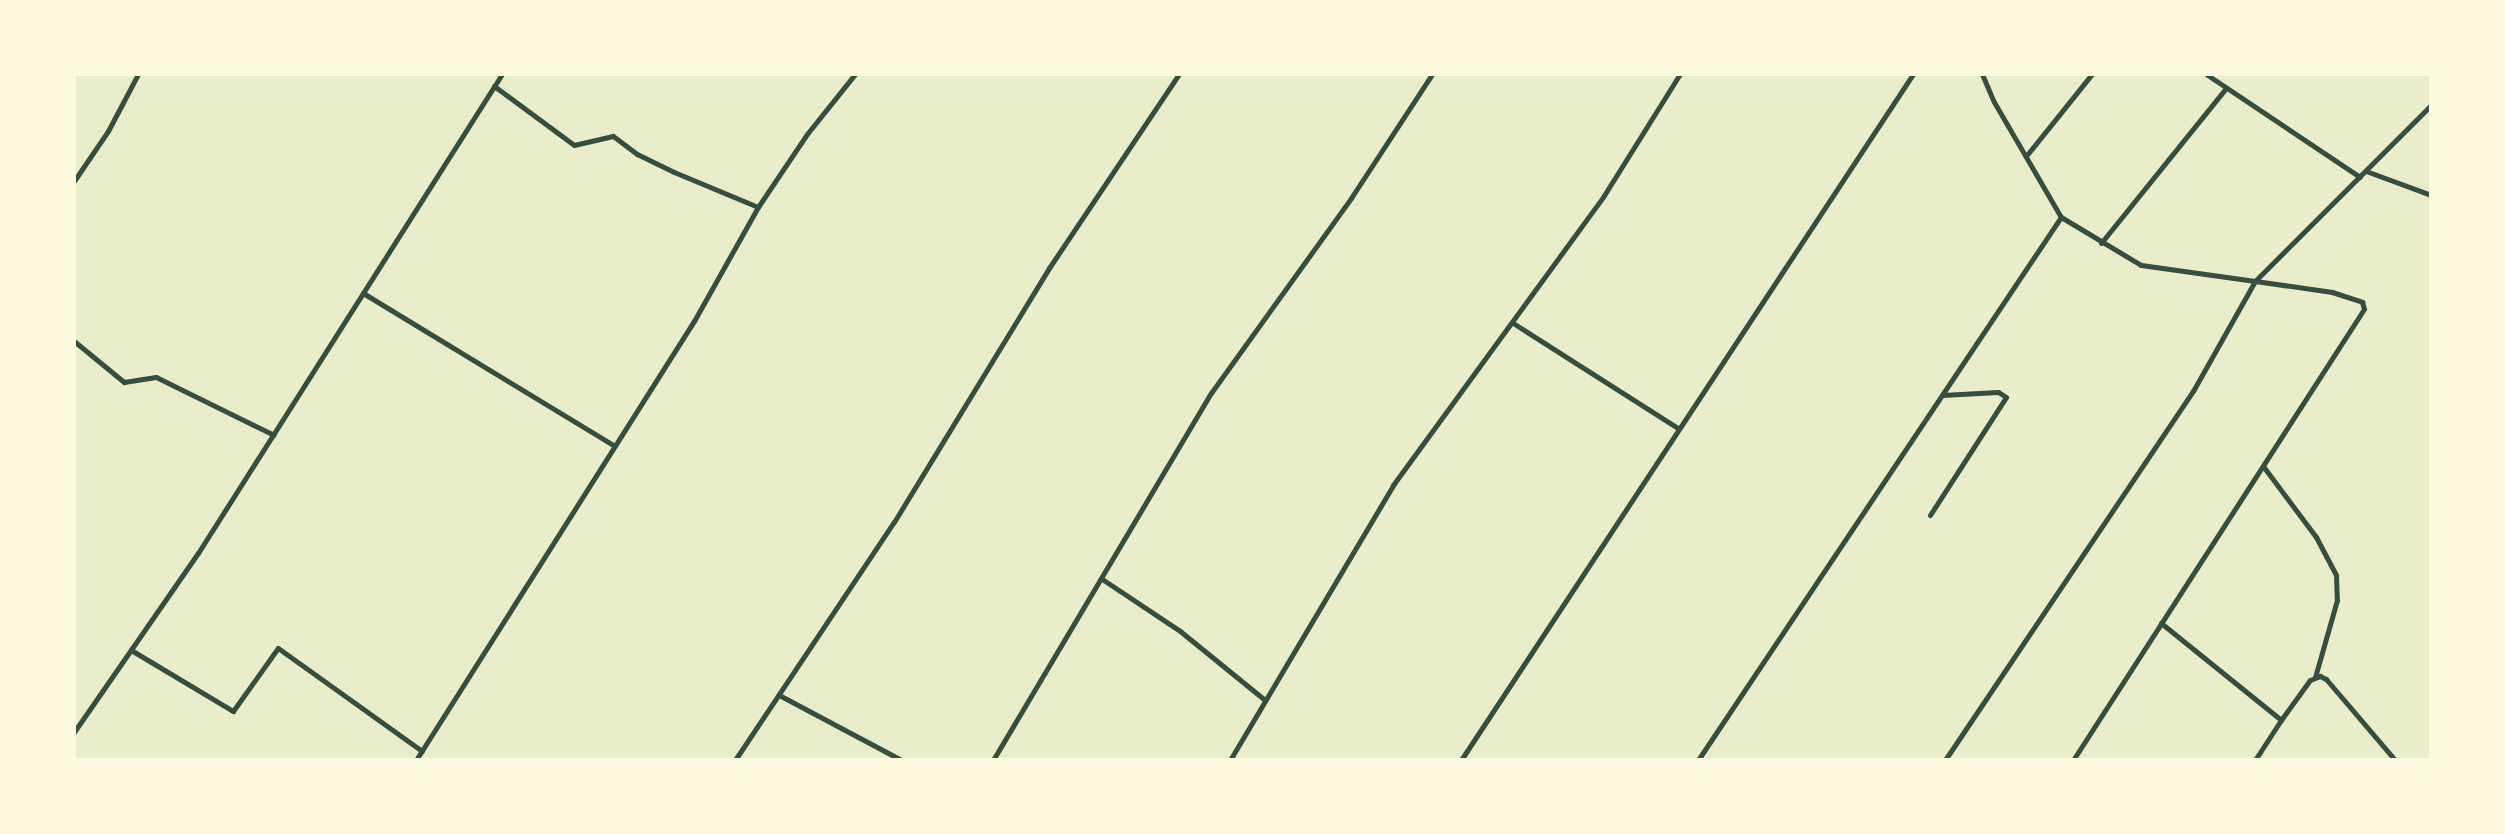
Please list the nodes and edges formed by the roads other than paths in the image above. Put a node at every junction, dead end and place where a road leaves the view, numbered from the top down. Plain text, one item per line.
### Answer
1 (138, 74) edge
2 (502, 74) edge
3 (855, 74) edge
4 (1179, 74) edge
5 (1432, 74) edge
6 (1680, 74) edge
7 (1913, 74) edge
8 (1982, 74) edge
9 (2092, 74) edge
10 (2208, 75) edge
11 (494, 86) junction
12 (2226, 88) junction
13 (2431, 105) edge
14 (2026, 156) junction
15 (2366, 171) junction
16 (2360, 177) junction
17 (74, 181) edge
18 (2431, 195) edge
19 (758, 207) junction
20 (2061, 217) junction
21 (2101, 243) junction
22 (2255, 281) junction
23 (363, 293) junction
24 (1513, 323) junction
25 (74, 341) edge
26 (1941, 395) junction
27 (1678, 428) junction
28 (274, 435) junction
29 (613, 445) junction
30 (2263, 466) junction
31 (1930, 515) dead end
32 (1102, 579) junction
33 (2161, 623) junction
34 (131, 650) junction
35 (2315, 677) junction
36 (779, 695) junction
37 (1265, 700) junction
38 (2281, 720) junction
39 (74, 732) edge
40 (422, 751) junction
41 (416, 760) edge
42 (735, 760) edge
43 (901, 760) edge
44 (993, 760) edge
45 (1230, 760) edge
46 (1461, 760) edge
47 (1698, 760) edge
48 (1945, 760) edge
49 (2073, 760) edge
50 (2255, 760) edge
51 (2395, 760) edge

1 - 17 street
2 - 11 street
3 - 19 street
4 - 36 street
5 - 32 street
6 - 24 street
7 - 27 street
8 - 14 street
9 - 14 street
10 - 12 street
11 - 19 street
11 - 23 street
12 - 16 street
12 - 21 street
13 - 15 street
14 - 20 street
15 - 16 street
15 - 18 street
16 - 22 street
19 - 29 street
20 - 21 street
20 - 26 street
21 - 22 street
22 - 30 street
22 - 48 street
23 - 28 street
23 - 29 street
24 - 27 street
24 - 37 street
25 - 28 street
26 - 31 street
26 - 47 street
27 - 46 street
28 - 34 street
29 - 40 street
30 - 33 street
30 - 35 street
32 - 37 street
32 - 44 street
33 - 38 street
33 - 49 street
34 - 39 street
34 - 40 street
35 - 38 street
35 - 51 street
36 - 42 street
36 - 43 street
37 - 45 street
38 - 50 street
40 - 41 street

